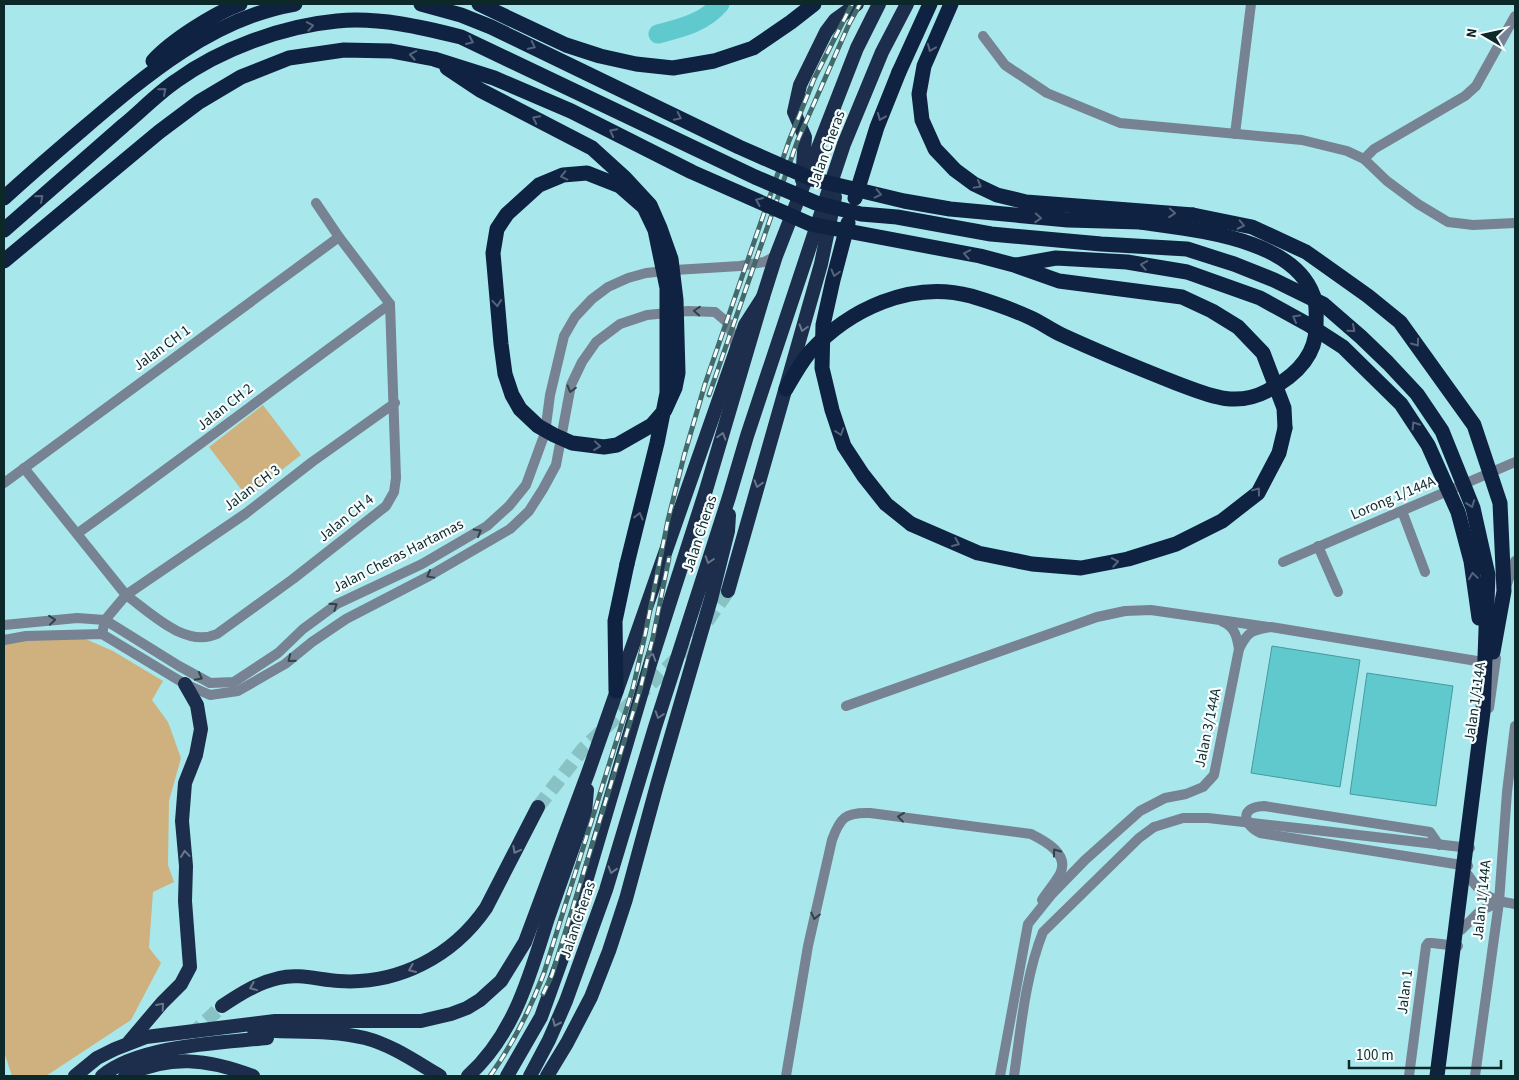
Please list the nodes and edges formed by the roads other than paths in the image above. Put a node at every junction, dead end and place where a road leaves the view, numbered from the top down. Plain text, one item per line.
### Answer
1 (240, 4) edge
2 (295, 4) edge
3 (421, 4) edge
4 (479, 4) edge
5 (814, 4) edge
6 (840, 4) edge
7 (857, 4) edge
8 (879, 4) edge
9 (907, 4) edge
10 (930, 4) edge
11 (951, 4) edge
12 (1251, 4) edge
13 (1515, 16) edge
14 (826, 32) junction
15 (983, 36) dead end
16 (434, 59) junction
17 (107, 109) junction
18 (1235, 134) junction
19 (844, 144) junction
20 (1364, 159) junction
21 (800, 196) junction
22 (4, 198) edge
23 (316, 202) dead end
24 (1515, 223) edge
25 (4, 230) edge
26 (338, 237) junction
27 (776, 256) junction
28 (4, 260) edge
29 (1014, 265) junction
30 (763, 297) junction
31 (390, 304) junction
32 (735, 353) junction
33 (786, 389) junction
34 (394, 404) junction
35 (1515, 462) edge
36 (24, 468) junction
37 (4, 483) edge
38 (730, 497) junction
39 (1402, 511) junction
40 (78, 533) junction
41 (1318, 546) junction
42 (1283, 562) dead end
43 (1515, 562) edge
44 (1425, 572) dead end
45 (408, 587) junction
46 (728, 591) tunnel mouth
47 (361, 592) junction
48 (1338, 592) dead end
49 (126, 595) junction
50 (106, 620) junction
51 (1220, 620) junction
52 (4, 625) edge
53 (1271, 627) junction
54 (102, 634) junction
55 (4, 640) edge
56 (1239, 649) junction
57 (1495, 664) junction
58 (185, 684) junction
59 (616, 691) junction
60 (846, 706) dead end
61 (1483, 712) junction
62 (1515, 726) edge
63 (588, 773) junction
64 (1511, 793) edge
65 (538, 807) tunnel mouth
66 (1439, 845) junction
67 (1472, 848) junction
68 (1469, 871) junction
69 (1499, 902) junction
70 (1515, 904) edge
71 (1028, 924) junction
72 (1461, 930) junction
73 (1458, 946) junction
74 (222, 1006) tunnel mouth
75 (223, 1028) junction
76 (317, 1032) junction
77 (129, 1042) junction
78 (567, 1043) junction
79 (75, 1076) edge
80 (102, 1076) edge
81 (125, 1076) edge
82 (253, 1076) edge
83 (440, 1076) edge
84 (468, 1076) edge
85 (507, 1076) edge
86 (530, 1076) edge
87 (547, 1076) edge
88 (555, 1076) edge
89 (786, 1076) edge
90 (1000, 1076) edge
91 (1014, 1076) edge
92 (1410, 1076) edge
93 (1436, 1076) edge
94 (1443, 1076) edge
95 (1475, 1076) edge

1 - 17 highway
2 - 17 highway
3 -> 33 highway, bridge
4 - 5 highway
6 - 14 street
7 - 14 highway
8 - 21 highway, Jalan Cheras
9 - 19 highway, Jalan Cheras
10 -> 29 highway, bridge
11 -> 61 highway, bridge
12 - 18 street
13 - 20 street
14 - 21 highway
15 - 18 street
16 -> 28 highway, bridge
29 -> 16 highway, bridge
59 -> 16 highway, bridge
17 - 22 highway
18 - 20 street
19 -> 33 highway
19 - 38 highway, Jalan Cheras
20 - 24 street
21 - 27 highway, Jalan Cheras
23 - 26 street
25 -> 61 highway, bridge
26 - 31 street
26 - 36 street, Jalan CH 1
27 - 30 highway, Jalan Cheras
47 -> 27 street, Jalan Cheras Hartamas
93 -> 29 highway, bridge
30 - 32 highway
85 -> 30 highway, Jalan Cheras
31 - 34 street, Jalan CH 4
31 - 40 street, Jalan CH 2
32 -> 45 street, Jalan Cheras Hartamas
32 - 59 highway
33 -> 46 highway
34 - 49 street, Jalan CH 3
34 - 49 street, Jalan CH 4
35 - 39 street, Lorong 1/144A
36 - 37 street, Jalan CH 1
36 - 40 street, Jalan CH 4
38 - 78 highway
38 -> 86 highway, Jalan Cheras
39 - 41 street, Lorong 1/144A
39 - 44 street
40 - 49 street, Jalan CH 4
41 - 42 street, Lorong 1/144A
41 - 48 street
43 - 57 street, Jalan 1/114A
45 - 47 street
45 -> 58 street, Jalan Cheras Hartamas
50 -> 47 street, Jalan Cheras Hartamas
49 - 50 street, Jalan CH 3
52 -> 50 street, Jalan Cheras Hartamas
50 - 54 street
51 - 53 street
51 - 56 street
51 - 60 street
53 - 56 street, Jalan 3/144A
53 - 57 street, Jalan 3/144A
54 - 55 street
54 - 58 street, Jalan Cheras Hartamas
56 - 71 street, Jalan 3/144A
57 - 67 street, Jalan 1/114A
77 -> 58 highway
59 - 63 highway
61 - 93 highway, bridge
62 - 64 street, Jalan 1/144A
63 - 75 highway
63 - 84 highway
64 - 69 street, Jalan 1/144A
65 -> 74 highway
66 - 67 street
66 - 68 street
66 - 91 street, bridge
67 - 68 street, Jalan 1/114A
68 - 69 street
68 - 72 street, Jalan 1/114A
69 - 70 street
69 - 72 street
69 - 95 street, Jalan 1/144A
71 -> 89 street
71 - 90 street, Jalan 3/144A
72 - 73 street, Jalan 1/114A
73 - 92 street, Jalan 1
73 - 94 street, Jalan 1/114A
75 - 76 highway
75 - 77 highway
76 - 80 highway
76 - 83 highway
77 - 79 highway
78 - 87 highway
78 - 88 highway
81 - 82 highway

